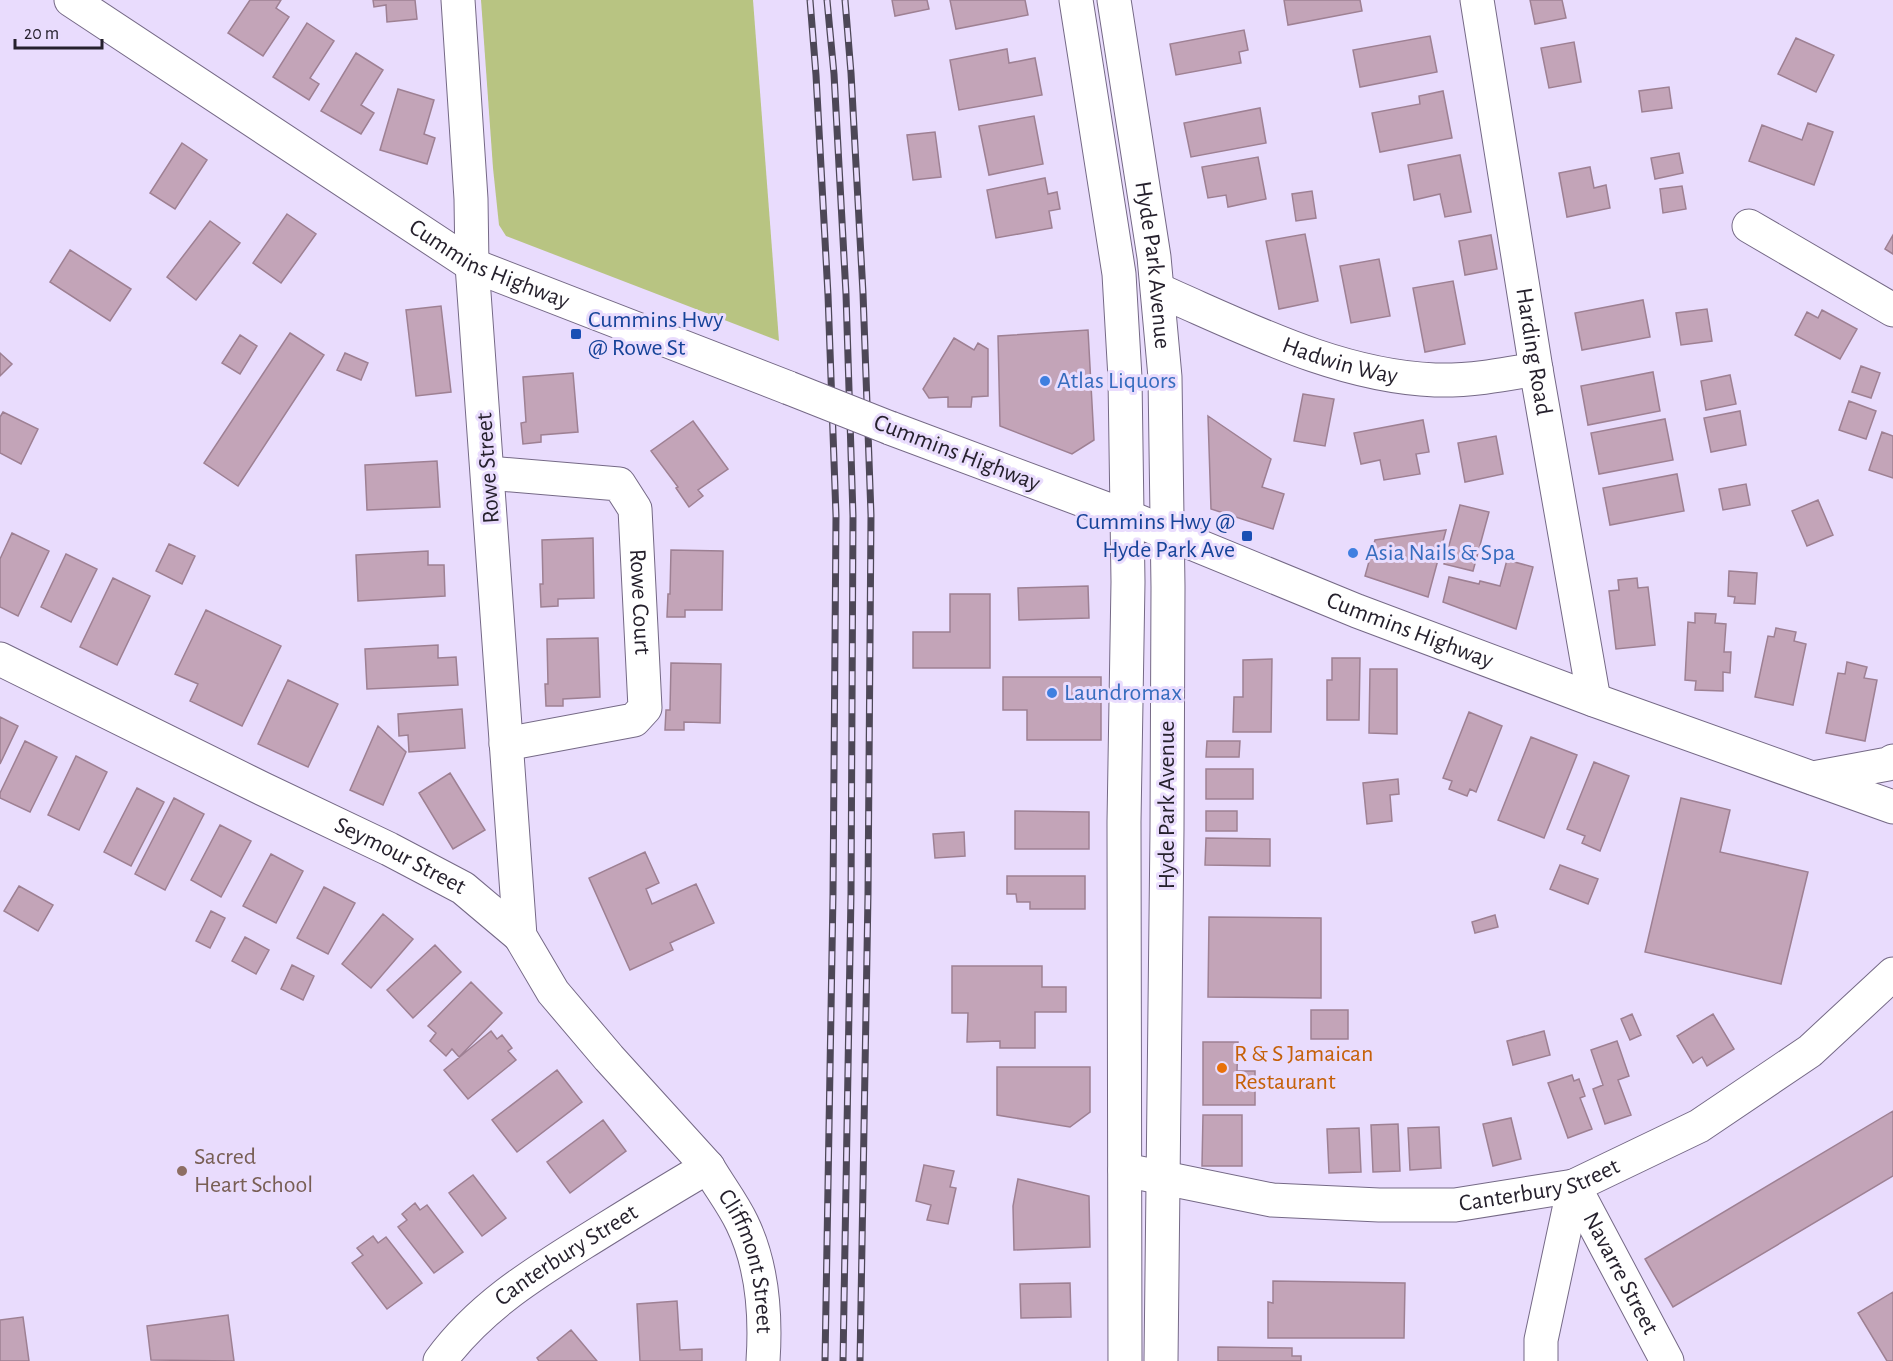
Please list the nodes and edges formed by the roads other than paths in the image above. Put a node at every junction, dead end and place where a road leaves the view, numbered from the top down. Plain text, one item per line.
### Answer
1 (71, 0) edge
2 (458, 0) edge
3 (1076, 0) edge
4 (1114, 0) edge
5 (1477, 0) edge
6 (1749, 226) dead end
7 (472, 265) junction
8 (1158, 290) junction
9 (1893, 310) edge
10 (1536, 369) junction
11 (488, 473) junction
12 (1128, 517) junction
13 (1167, 533) junction
14 (0, 659) edge
15 (1594, 700) junction
16 (506, 744) junction
17 (1893, 761) edge
18 (1812, 778) junction
19 (1893, 807) edge
20 (520, 936) junction
21 (1893, 974) edge
22 (708, 1167) junction
23 (1125, 1170) junction
24 (1164, 1177) junction
25 (1574, 1186) junction
26 (440, 1361) edge
27 (763, 1361) edge
28 (1125, 1361) edge
29 (1161, 1361) edge
30 (1541, 1361) edge
31 (1667, 1361) edge

1 - 7 street, Cummins Highway
2 - 7 street, Rowe Street
3 - 12 street, Hyde Park Avenue
4 - 8 street, Hyde Park Avenue
5 - 10 street, Harding Road
6 - 9 street
7 - 11 street, Rowe Street
7 - 12 street, Cummins Highway, bridge
8 - 10 street, Hadwin Way
8 - 13 street, Hyde Park Avenue
10 - 15 street, Harding Road
11 - 16 street, Rowe Street
11 - 16 street, Rowe Court
12 - 13 street, Cummins Highway
12 - 23 street, Hyde Park Avenue
13 - 15 street, Cummins Highway
13 - 24 street, Hyde Park Avenue
14 - 20 street, Seymour Street
15 - 18 street, Cummins Highway
16 - 20 street, Rowe Street
17 - 18 street
18 - 19 street, Cummins Highway
20 - 22 street, Seymour Street
21 - 25 street, Canterbury Street
22 - 26 street, Canterbury Street
22 - 27 street, Cliffmont Street
23 - 24 street, Canterbury Street
23 - 28 street, Hyde Park Avenue
24 - 25 street, Canterbury Street
24 - 29 street, Hyde Park Avenue
25 - 30 street
25 - 31 street, Navarre Street

